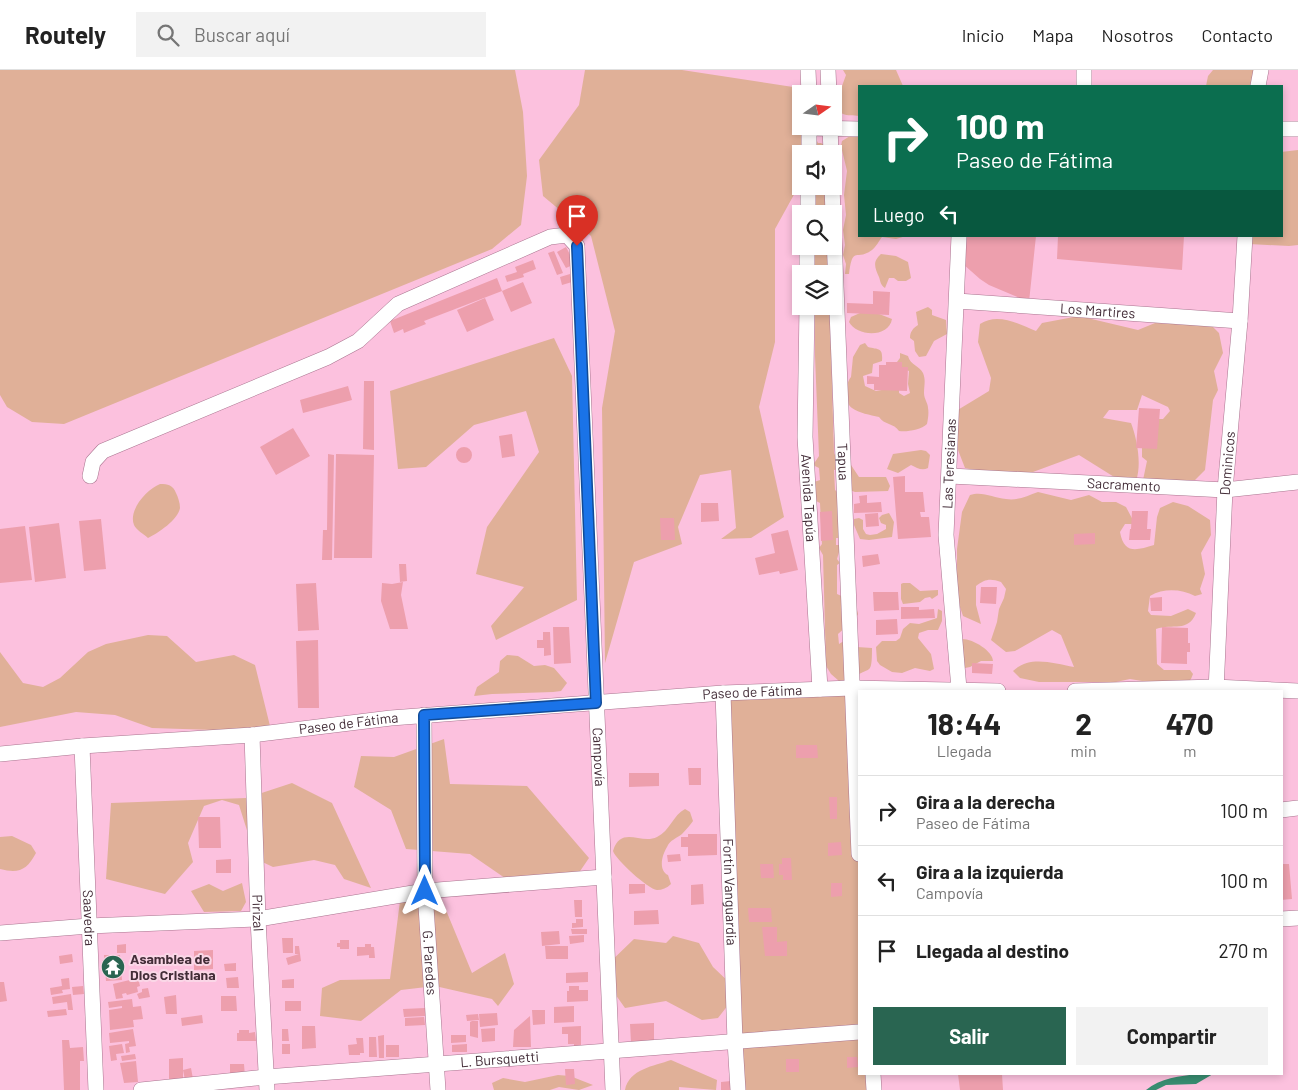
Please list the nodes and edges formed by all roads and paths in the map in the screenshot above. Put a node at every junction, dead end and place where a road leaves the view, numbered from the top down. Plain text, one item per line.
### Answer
1 (808, 70) edge
2 (828, 70) edge
3 (1084, 70) edge
4 (1260, 70) edge
5 (808, 85) edge
6 (829, 85) edge
7 (1084, 85) edge
8 (1258, 85) edge
9 (842, 128) edge
10 (858, 129) edge
11 (1283, 129) edge
12 (1298, 129) edge
13 (959, 237) edge
14 (1245, 237) edge
15 (835, 255) edge
16 (957, 301) junction
17 (807, 315) edge
18 (1240, 321) junction
19 (90, 476) dead end
20 (950, 476) junction
21 (1298, 482) edge
22 (1225, 490) junction
23 (851, 688) junction
24 (820, 689) junction
25 (1215, 689) edge
26 (959, 690) joint
27 (1145, 690) edge
28 (1256, 690) edge
29 (1283, 691) edge
30 (1298, 691) edge
31 (722, 693) junction
32 (596, 703) junction
33 (424, 715) junction
34 (252, 735) junction
35 (82, 746) junction
36 (0, 754) edge
37 (1298, 808) edge
38 (1283, 810) edge
39 (858, 827) edge
40 (604, 877) junction
41 (425, 891) junction
42 (1298, 918) edge
43 (258, 919) junction
44 (1283, 920) edge
45 (89, 926) junction
46 (0, 933) edge
47 (858, 1032) edge
48 (735, 1041) junction
49 (611, 1051) junction
50 (438, 1064) junction
51 (873, 1075) edge
52 (266, 1084) edge
53 (96, 1090) edge
54 (141, 1090) edge
55 (438, 1090) edge
56 (613, 1090) edge
57 (738, 1090) edge
58 (874, 1090) edge

1 - 5 street
2 - 6 street
3 - 7 street
4 - 8 street
9 - 10 street
11 - 12 street
13 - 16 street, Las Teresianas
14 - 18 street, Dominicos
15 - 23 street, Tapua
16 - 18 street, Los Martires
16 - 20 street, Las Teresianas
17 - 24 street, Avenida Tapúa
18 - 22 street, Dominicos
19 - 32 street, Campovía
20 - 22 street, Sacramento
20 - 26 street, Las Teresianas
21 - 22 street, Sacramento
22 - 25 street, Dominicos
23 - 24 street, Paseo de Fátima
23 - 26 street, Paseo de Fátima
23 - 39 street
24 - 31 street, Paseo de Fátima
25 - 27 street
25 - 28 street
29 - 30 street
31 - 32 street, Paseo de Fátima
31 - 48 street, Fortin Vanguardia
32 - 33 street, Paseo de Fátima
32 - 40 street, Campovía
33 - 34 street, Paseo de Fátima
33 - 41 street, G. Paredes
34 - 35 street, Paseo de Fátima
34 - 43 street, Pirizal
35 - 36 street, Paseo de Fátima
35 - 45 street, Saavedra
37 - 38 street
40 - 41 street
40 - 49 street, Campovía
41 - 43 street
41 - 50 street, G. Paredes
42 - 44 street
43 - 45 street
43 - 52 street, Pirizal
45 - 46 street
45 - 53 street, Saavedra
47 - 48 street, L. Bursquetti
48 - 49 street, L. Bursquetti
48 - 57 street, Fortin Vanguardia
49 - 50 street, L. Bursquetti
49 - 56 street, Campovía
50 - 52 street, L. Bursquetti
50 - 55 street, G. Paredes
51 - 58 street
52 - 54 street, L. Bursquetti

